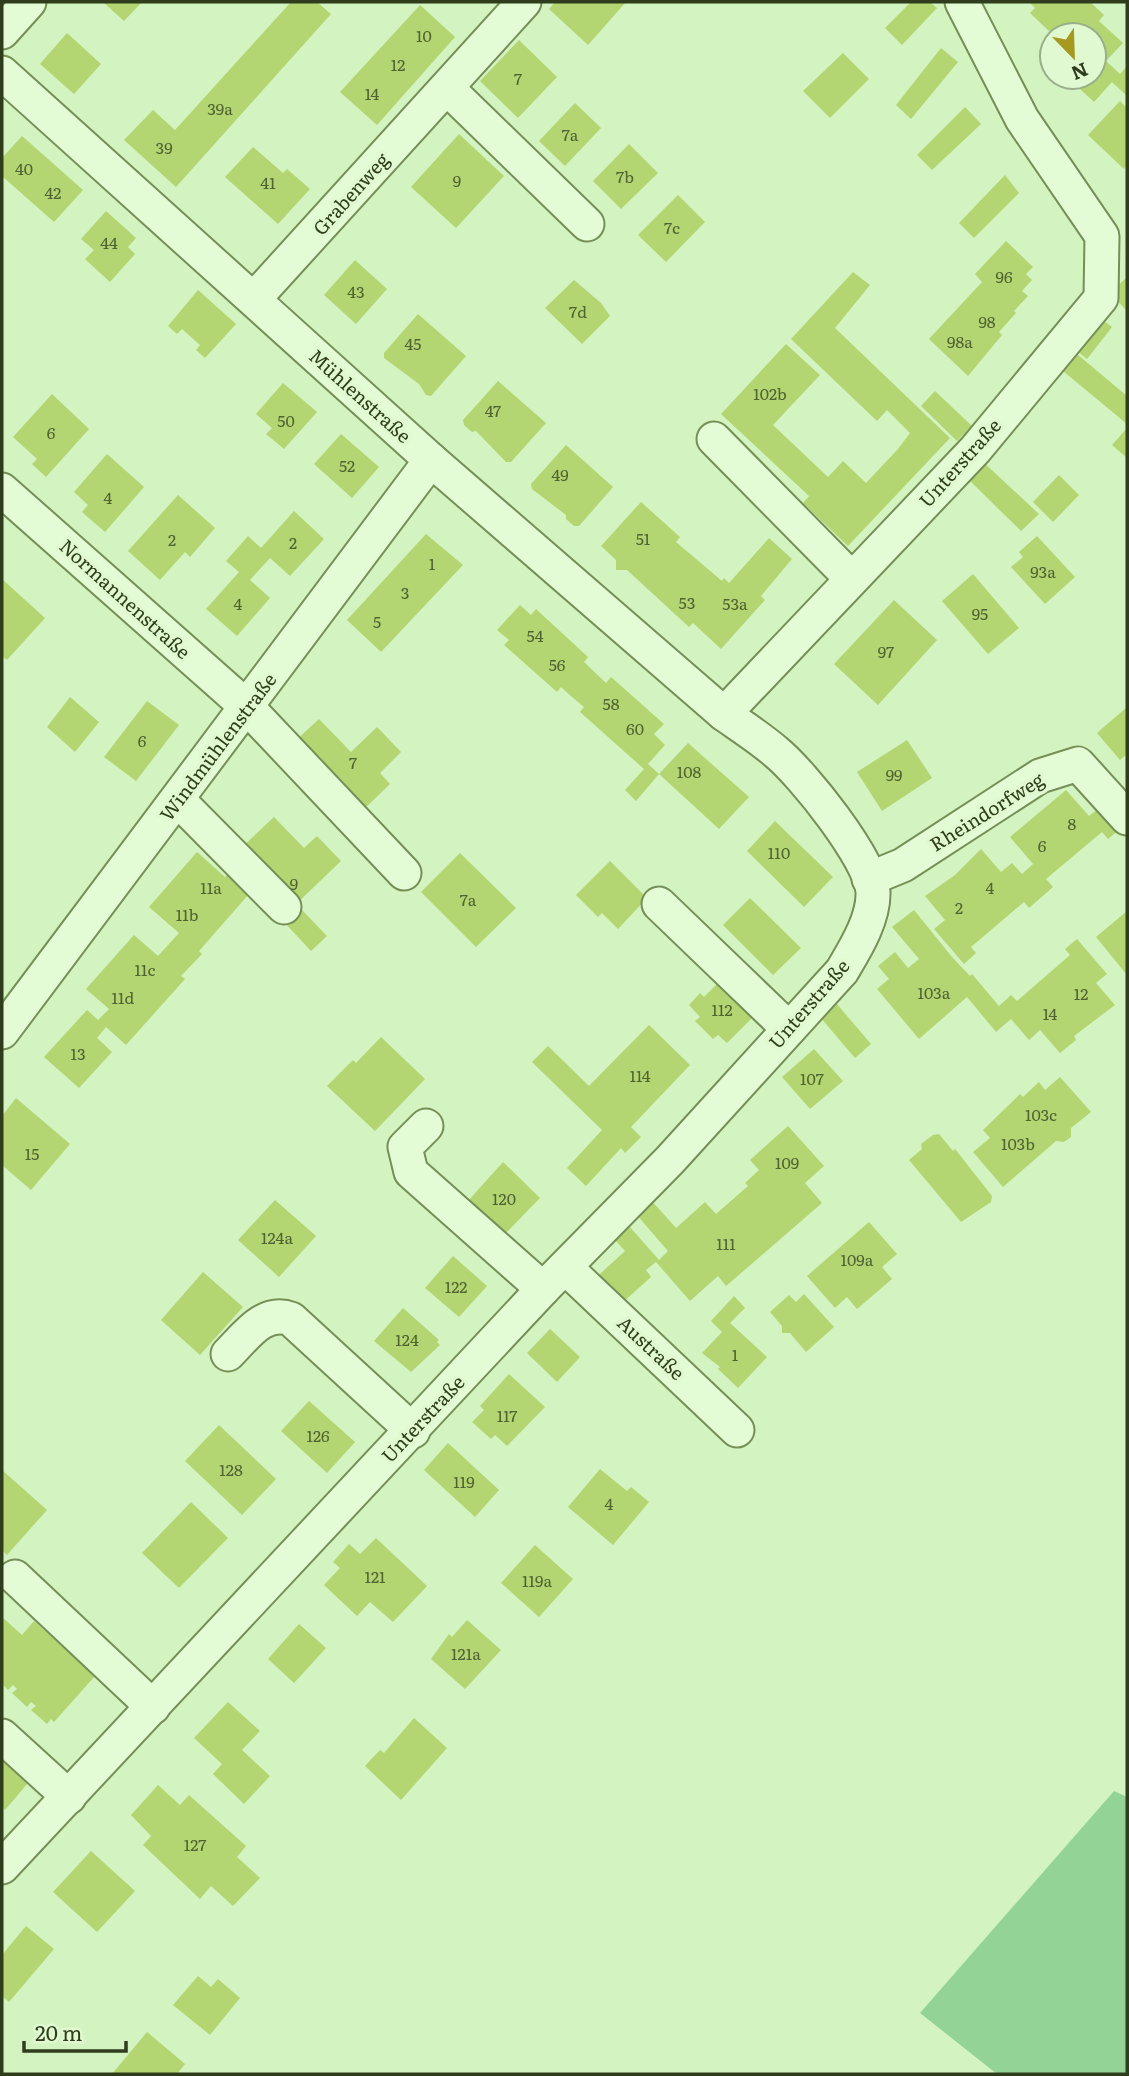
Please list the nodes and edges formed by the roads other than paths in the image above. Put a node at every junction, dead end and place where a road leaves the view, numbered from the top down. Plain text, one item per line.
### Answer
1 (29, 2) edge
2 (524, 2) edge
3 (972, 8) edge
4 (2, 32) edge
5 (2, 73) edge
6 (447, 88) junction
7 (587, 224) dead end
8 (1115, 245) edge
9 (254, 299) junction
10 (714, 439) dead end
11 (431, 460) junction
12 (2, 490) edge
13 (852, 579) junction
14 (248, 708) junction
15 (724, 714) junction
16 (178, 800) junction
17 (1127, 818) edge
18 (404, 873) dead end
19 (869, 879) junction
20 (659, 904) dead end
21 (284, 907) dead end
22 (789, 1029) junction
23 (2, 1032) edge
24 (426, 1126) dead end
25 (554, 1278) junction
26 (228, 1354) dead end
27 (737, 1430) dead end
28 (413, 1431) junction
29 (15, 1577) dead end
30 (153, 1707) junction
31 (2, 1736) edge
32 (68, 1797) junction
33 (2, 1867) edge

1 - 4 street
2 - 6 street, Grabenweg
3 - 8 street, Unterstraße
5 - 9 street, Mühlenstraße
6 - 7 street
6 - 9 street, Grabenweg
8 - 13 street, Unterstraße
9 - 11 street, Mühlenstraße
10 - 13 street
11 - 14 street, Windmühlenstraße
11 - 15 street, Mühlenstraße
12 - 14 street, Normannenstraße
13 - 15 street, Unterstraße
14 - 16 street, Windmühlenstraße
14 - 18 street, Normannenstraße
15 - 19 street, Unterstraße
16 - 21 street
16 - 23 street, Windmühlenstraße
17 - 19 street, Rheindorfweg
19 - 22 street, Unterstraße
20 - 22 street
22 - 25 street, Unterstraße
24 - 25 street, Austraße
25 - 27 street, Austraße
25 - 28 street, Unterstraße
26 - 28 street
28 - 30 street, Unterstraße
29 - 30 street
30 - 32 street, Unterstraße
31 - 32 street
32 - 33 street, Unterstraße

